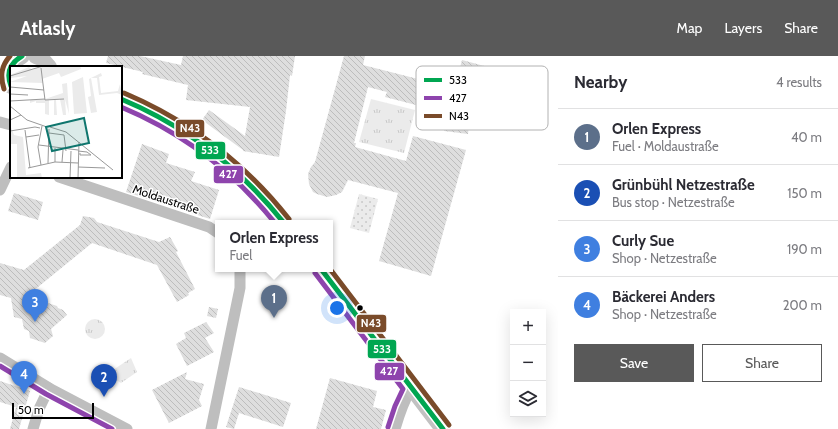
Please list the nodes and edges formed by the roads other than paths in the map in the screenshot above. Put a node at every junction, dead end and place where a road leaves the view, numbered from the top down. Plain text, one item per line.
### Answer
1 (36, 56) edge
2 (48, 66) edge
3 (10, 67) edge
4 (10, 84) edge
5 (122, 99) edge
6 (0, 122) edge
7 (10, 125) edge
8 (10, 169) edge
9 (62, 178) edge
10 (0, 190) edge
11 (281, 220) edge
12 (215, 231) edge
13 (240, 272) edge
14 (323, 272) edge
15 (0, 358) edge
16 (48, 388) junction
17 (411, 389) junction
18 (33, 429) edge
19 (127, 429) edge
20 (210, 429) edge
21 (395, 429) edge
22 (443, 429) edge

1 - 2 main road
3 - 4 main road
5 - 11 main road
6 - 7 street
8 - 10 street
9 - 12 street, Moldaustraße
13 - 20 street
14 - 17 main road
15 - 16 street
16 - 18 street
16 - 19 street
17 - 21 street
17 - 22 main road

